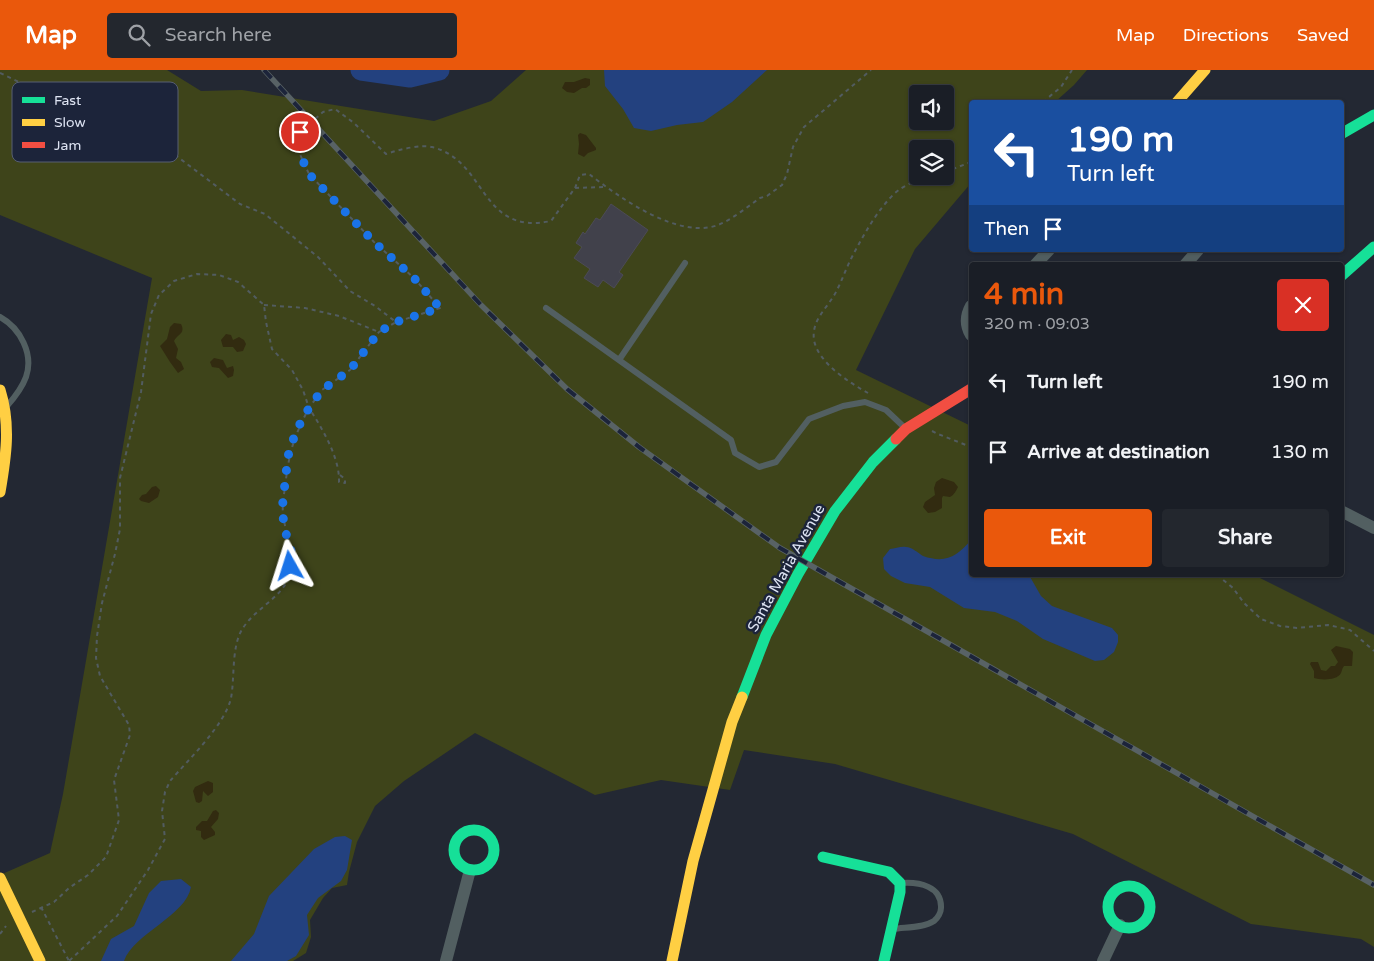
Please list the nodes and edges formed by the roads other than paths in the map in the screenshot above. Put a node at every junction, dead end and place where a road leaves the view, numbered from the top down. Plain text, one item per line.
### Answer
1 (1205, 70) edge
2 (1179, 100) edge
3 (1372, 121) edge
4 (1344, 133) edge
5 (1374, 247) edge
6 (1047, 252) edge
7 (1196, 252) edge
8 (1039, 262) edge
9 (1188, 262) edge
10 (684, 263) dead end
11 (1344, 273) edge
12 (546, 308) dead end
13 (969, 311) edge
14 (0, 318) edge
15 (969, 330) edge
16 (619, 360) junction
17 (0, 390) edge
18 (969, 391) edge
19 (5, 409) junction
20 (906, 429) junction
21 (0, 492) edge
22 (1344, 512) edge
23 (1372, 524) edge
24 (823, 857) dead end
25 (470, 870) dead end
26 (0, 878) edge
27 (900, 883) junction
28 (1120, 925) dead end
29 (891, 929) junction
30 (40, 961) edge
31 (446, 961) edge
32 (672, 961) edge
33 (884, 961) edge
34 (1103, 961) edge

1 - 2 street
3 - 4 street
5 - 11 street
6 - 8 street
7 - 9 street
10 - 16 lane
12 - 16 lane
13 - 15 street
14 - 19 lane
16 - 20 lane
17 - 19 street
18 - 20 street, Santa Maria Avenue
19 - 21 street
20 - 32 street, Santa Maria Avenue
22 - 23 street
24 - 27 street
25 - 31 street
26 - 30 street
27 - 29 street
27 - 29 lane
28 - 34 street
29 - 33 street

